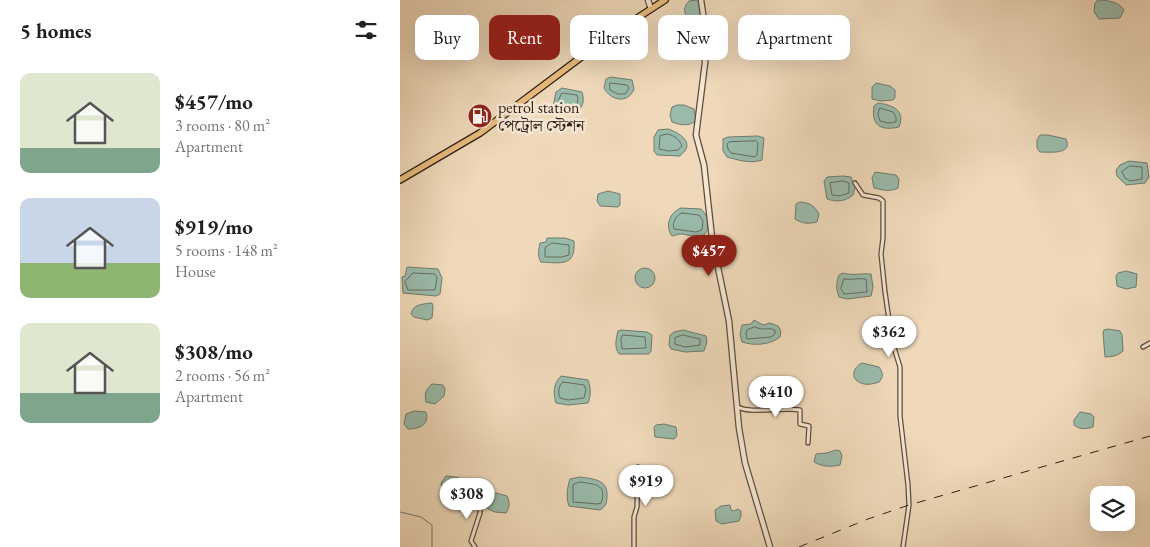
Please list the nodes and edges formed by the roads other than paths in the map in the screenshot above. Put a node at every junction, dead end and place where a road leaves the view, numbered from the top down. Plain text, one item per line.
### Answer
1 (648, 0) edge
2 (665, 0) edge
3 (701, 0) edge
4 (651, 9) junction
5 (400, 180) edge
6 (855, 183) dead end
7 (1150, 343) edge
8 (1143, 347) dead end
9 (738, 407) junction
10 (808, 443) dead end
11 (638, 467) dead end
12 (481, 489) dead end
13 (475, 547) edge
14 (634, 547) edge
15 (770, 547) edge
16 (903, 547) edge

1 - 4 street
2 - 4 highway
3 - 9 street
4 - 5 highway
6 - 16 street
7 - 8 street
9 - 10 street
9 - 15 street
11 - 14 street
12 - 13 street

